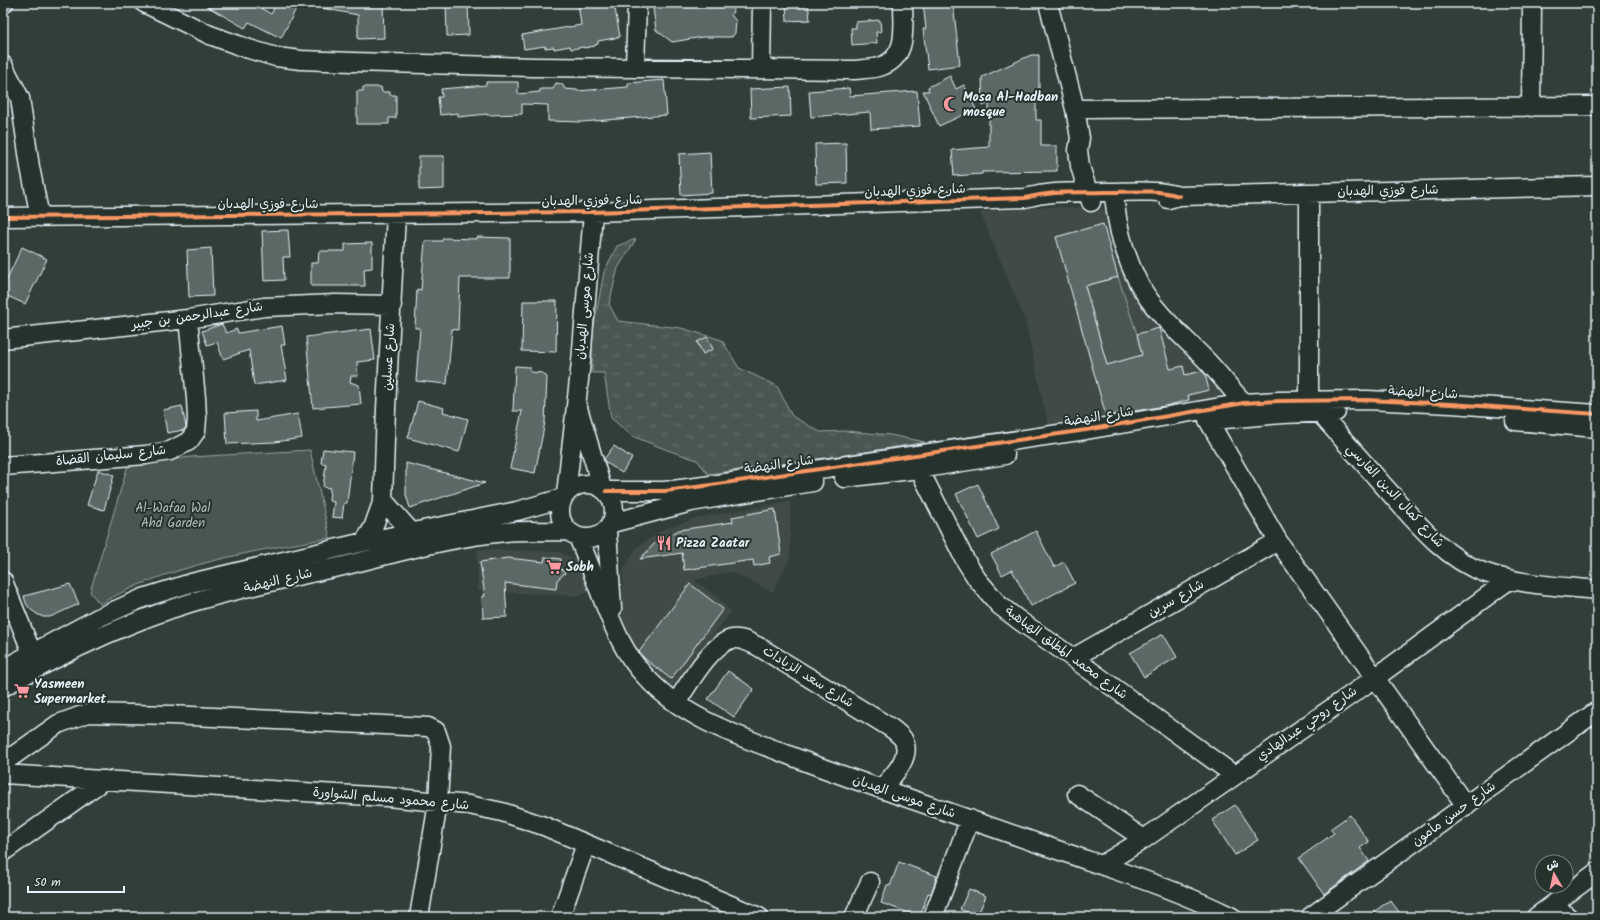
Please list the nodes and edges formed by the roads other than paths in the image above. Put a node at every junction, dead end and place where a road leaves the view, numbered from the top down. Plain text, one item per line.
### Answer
1 (144, 3) edge
2 (637, 3) edge
3 (762, 3) edge
4 (903, 3) edge
5 (1048, 3) edge
6 (1532, 3) edge
7 (3, 65) edge
8 (635, 67) junction
9 (761, 69) junction
10 (1597, 106) edge
11 (1531, 107) junction
12 (1075, 109) junction
13 (1080, 138) junction
14 (1080, 166) junction
15 (1597, 186) edge
16 (1064, 191) junction
17 (1309, 193) junction
18 (1024, 198) junction
19 (1100, 199) junction
20 (593, 212) junction
21 (396, 214) junction
22 (3, 217) edge
23 (40, 217) junction
24 (392, 305) junction
25 (188, 319) junction
26 (3, 339) edge
27 (576, 400) junction
28 (1244, 403) junction
29 (1314, 406) junction
30 (1597, 414) edge
31 (1208, 420) junction
32 (1597, 428) edge
33 (916, 462) junction
34 (3, 466) edge
35 (604, 490) junction
36 (565, 496) junction
37 (384, 500) junction
38 (609, 526) junction
39 (412, 533) junction
40 (573, 534) junction
41 (1278, 541) junction
42 (364, 542) junction
43 (1509, 580) junction
44 (3, 581) edge
45 (1597, 590) edge
46 (613, 625) junction
47 (32, 653) junction
48 (1073, 658) junction
49 (3, 669) edge
50 (1374, 678) junction
51 (3, 687) edge
52 (676, 703) junction
53 (1597, 711) edge
54 (3, 763) edge
55 (3, 774) edge
56 (1234, 775) junction
57 (104, 780) junction
58 (882, 789) junction
59 (1077, 794) dead end
60 (438, 803) junction
61 (1466, 806) junction
62 (970, 819) junction
63 (1144, 839) junction
64 (586, 844) junction
65 (3, 852) edge
66 (1102, 865) junction
67 (1597, 872) edge
68 (870, 882) dead end
69 (1554, 904) junction
70 (1205, 912) edge
71 (735, 913) edge
72 (419, 917) edge
73 (560, 917) edge
74 (759, 917) edge
75 (854, 917) edge
76 (933, 917) edge
77 (1232, 917) edge
78 (1310, 917) edge
79 (1536, 917) edge
80 (1568, 917) edge

1 - 8 street
2 - 8 street
3 - 9 street
4 - 9 street
5 - 12 street
6 - 11 street
7 - 23 street
8 - 9 street
10 - 11 street
11 - 12 street
12 - 13 street
13 - 14 street
13 - 19 street
14 - 16 street
14 - 19 street
15 - 17 street, شارع فوزي الهدبان
16 - 18 street, شارع فوزي الهدبان
16 - 19 street, شارع فوزي الهدبان
17 - 19 street, شارع فوزي الهدبان
17 - 29 street
18 - 19 street, شارع فوزي الهدبان
18 - 20 street, شارع فوزي الهدبان
19 - 28 street
20 - 21 street, شارع فوزي الهدبان
20 - 27 street, شارع موسى الهدبان
21 - 23 street, شارع فوزي الهدبان
21 - 24 street, شارع عسلين
22 - 23 street, شارع فوزي الهدبان
24 - 25 street, شارع عبدالرحمن بن جبير
24 - 37 street, شارع عسلين
25 - 26 street, شارع عبدالرحمن بن جبير
25 - 34 street, شارع سليمان القضاة
27 - 35 street, شارع موسى الهدبان
27 - 36 street, شارع موسى الهدبان
28 - 29 street, شارع النهضة
28 - 33 street, شارع النهضة
29 - 30 street, شارع النهضة
29 - 31 street, شارع النهضة
29 - 32 street, شارع النهضة
29 - 43 street, شارع كمال الدين الفارسي
31 - 33 street, شارع النهضة
31 - 41 street
33 - 35 street, شارع النهضة
33 - 38 street, شارع النهضة
33 - 48 street, شارع محمد المطلق الهباهبة
35 - 36 street
35 - 38 street
36 - 39 street, شارع النهضة
36 - 40 street
37 - 39 street
37 - 42 street, شارع عسلين
38 - 40 street
38 - 46 street, شارع موسى الهدبان
39 - 42 street, شارع النهضة
40 - 46 street, شارع موسى الهدبان
40 - 51 street, شارع النهضة
41 - 48 street, شارع سرين
41 - 50 street
42 - 47 street, شارع النهضة
43 - 45 street, شارع كمال الدين الفارسي
43 - 50 street, شارع روحي عبدالهادي
44 - 47 street
46 - 52 street, شارع موسى الهدبان
47 - 49 street, شارع النهضة
48 - 56 street, شارع محمد المطلق الهباهبة
50 - 56 street, شارع روحي عبدالهادي
50 - 61 street
52 - 58 street, شارع موسى الهدبان
52 - 58 street, شارع سعد الزيادات
53 - 61 street, شارع حسن مأمون
54 - 60 street
55 - 57 street, شارع محمود مسلم الشواورة
56 - 63 street, شارع روحي عبدالهادي
57 - 60 street, شارع محمود مسلم الشواورة
57 - 65 street
58 - 62 street, شارع موسى الهدبان
59 - 63 street
60 - 64 street, شارع محمود مسلم الشواورة
60 - 72 street
61 - 78 street, شارع حسن مأمون
62 - 66 street, شارع موسى الهدبان
62 - 76 street
63 - 66 street, شارع روحي عبدالهادي
64 - 71 street, شارع محمود مسلم الشواورة
64 - 73 street
66 - 70 street, شارع موسى الهدبان
67 - 69 street
68 - 75 street
69 - 79 street
69 - 80 street
70 - 77 street, شارع موسى الهدبان
71 - 74 street, شارع محمود مسلم الشواورة

